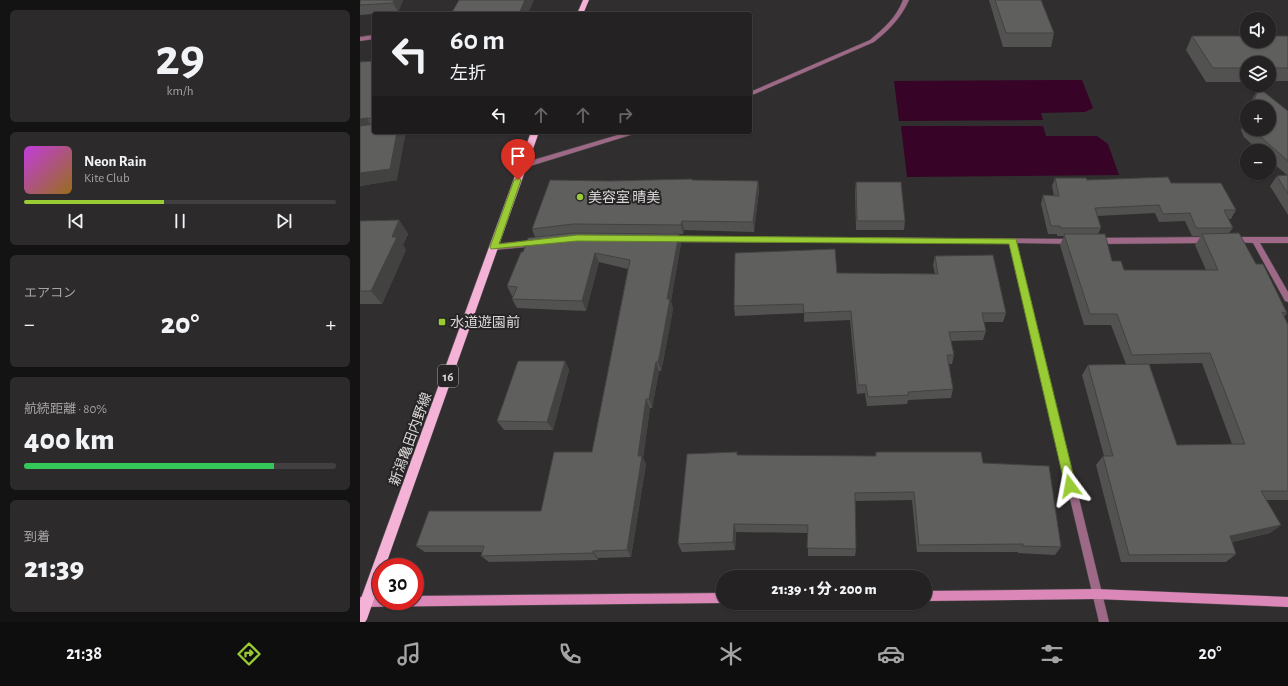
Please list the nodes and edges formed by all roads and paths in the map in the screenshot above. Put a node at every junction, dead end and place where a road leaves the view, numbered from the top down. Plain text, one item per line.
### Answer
1 (586, 0) edge
2 (906, 0) edge
3 (581, 12) edge
4 (372, 37) edge
5 (360, 38) edge
6 (752, 93) edge
7 (534, 134) edge
8 (628, 134) edge
9 (522, 166) junction
10 (664, 239) edge
11 (1255, 240) junction
12 (1288, 240) edge
13 (1013, 241) junction
14 (547, 242) edge
15 (494, 247) junction
16 (1288, 299) edge
17 (1096, 594) junction
18 (932, 596) edge
19 (716, 598) edge
20 (363, 602) edge
21 (1288, 602) edge
22 (360, 619) edge
23 (1104, 622) edge

1 - 3 main road
2 - 6 street
4 - 5 street
7 - 9 main road, 新潟亀田内野線 / 16
8 - 9 street
9 - 15 main road, 新潟亀田内野線 / 16
10 - 13 street
11 - 12 street
11 - 13 street
11 - 16 street
13 - 17 street
14 - 15 street
15 - 20 main road, 新潟亀田内野線 / 16
17 - 18 street
17 - 21 street
17 - 23 street
19 - 20 street
20 - 22 main road, 新潟亀田内野線 / 16

